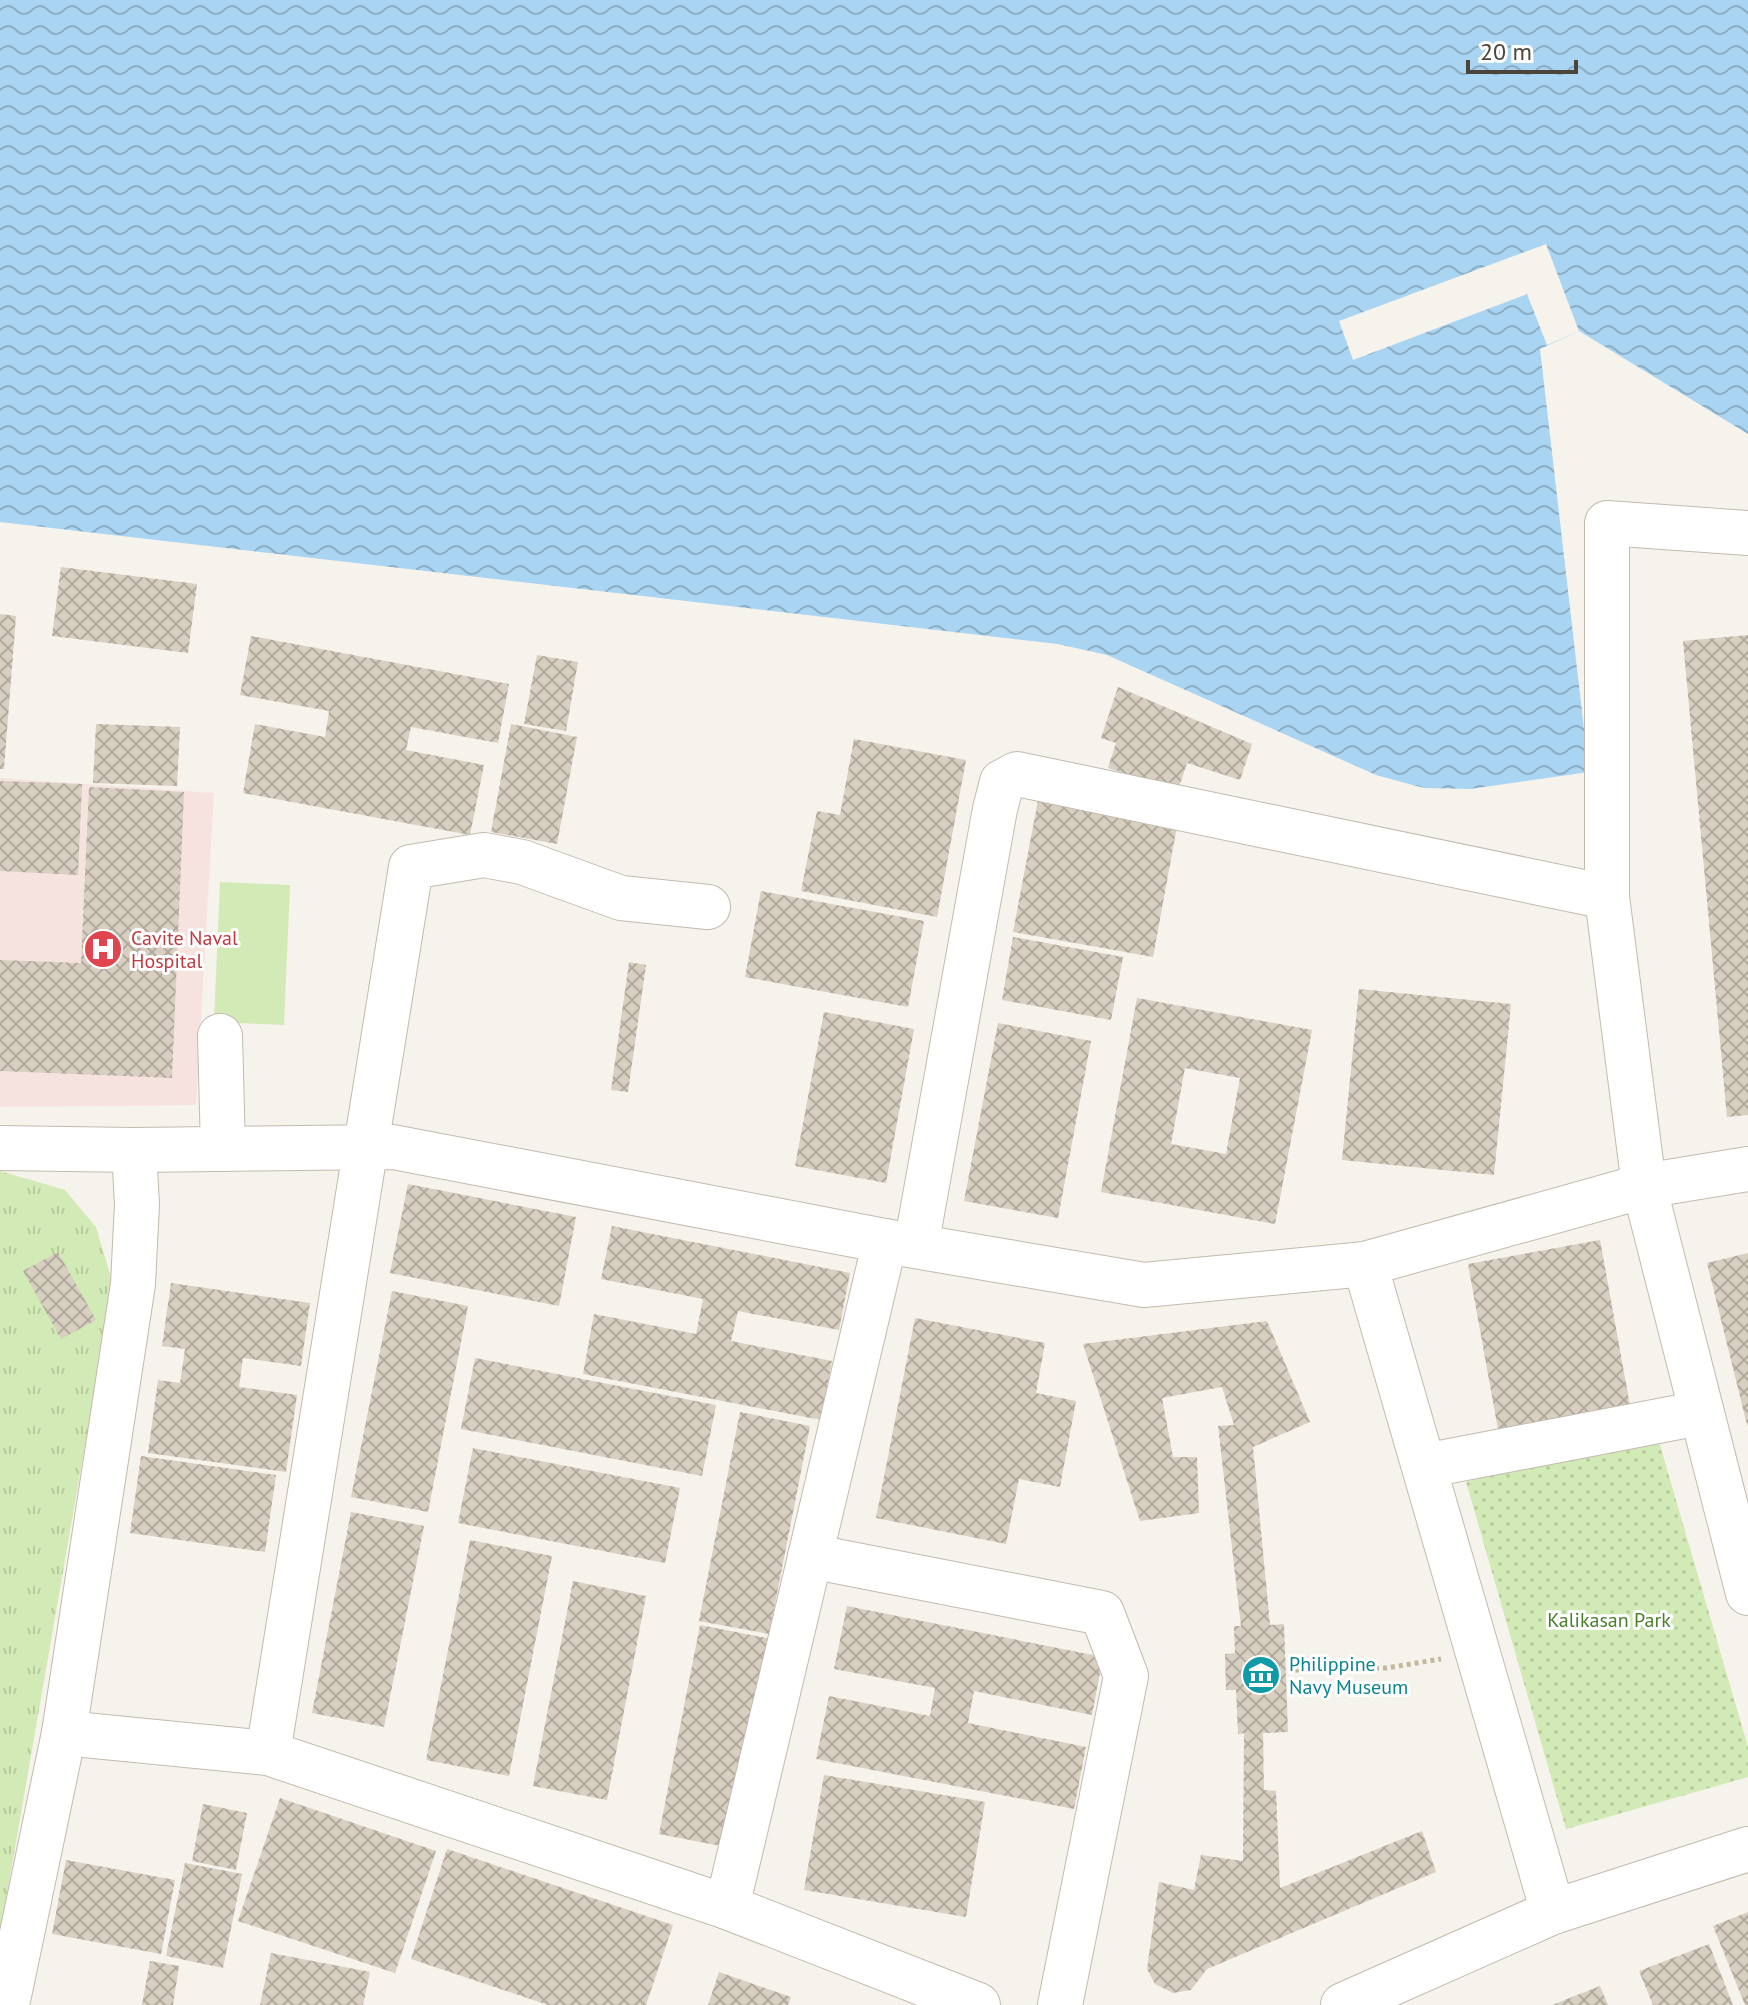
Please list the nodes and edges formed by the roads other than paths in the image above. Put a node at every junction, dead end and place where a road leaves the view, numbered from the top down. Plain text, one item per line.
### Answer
1 (1748, 533) edge
2 (1607, 897) junction
3 (708, 907) dead end
4 (220, 1036) dead end
5 (367, 1147) junction
6 (0, 1148) edge
7 (223, 1149) junction
8 (134, 1150) junction
9 (1748, 1169) edge
10 (1644, 1186) junction
11 (900, 1244) junction
12 (1365, 1264) junction
13 (1700, 1413) junction
14 (1424, 1466) junction
15 (810, 1556) junction
16 (1748, 1593) edge
17 (64, 1733) junction
18 (268, 1753) junction
19 (1748, 1849) edge
20 (727, 1907) junction
21 (1553, 1912) junction
22 (7, 2005) edge
23 (978, 2005) edge
24 (1060, 2005) edge
25 (1343, 2005) edge

1 - 2 street
2 - 10 street
2 - 11 street
3 - 5 street
4 - 7 street
5 - 7 street
5 - 11 street
5 - 18 street
6 - 8 street
7 - 8 street
8 - 17 street
9 - 10 street
10 - 12 street
10 - 13 street
11 - 12 street
11 - 15 street
12 - 14 street
13 - 14 street
13 - 16 street
14 - 21 street
15 - 20 street
15 - 24 street
17 - 18 street
17 - 22 street
18 - 20 street
19 - 21 street
20 - 23 street
21 - 25 street

